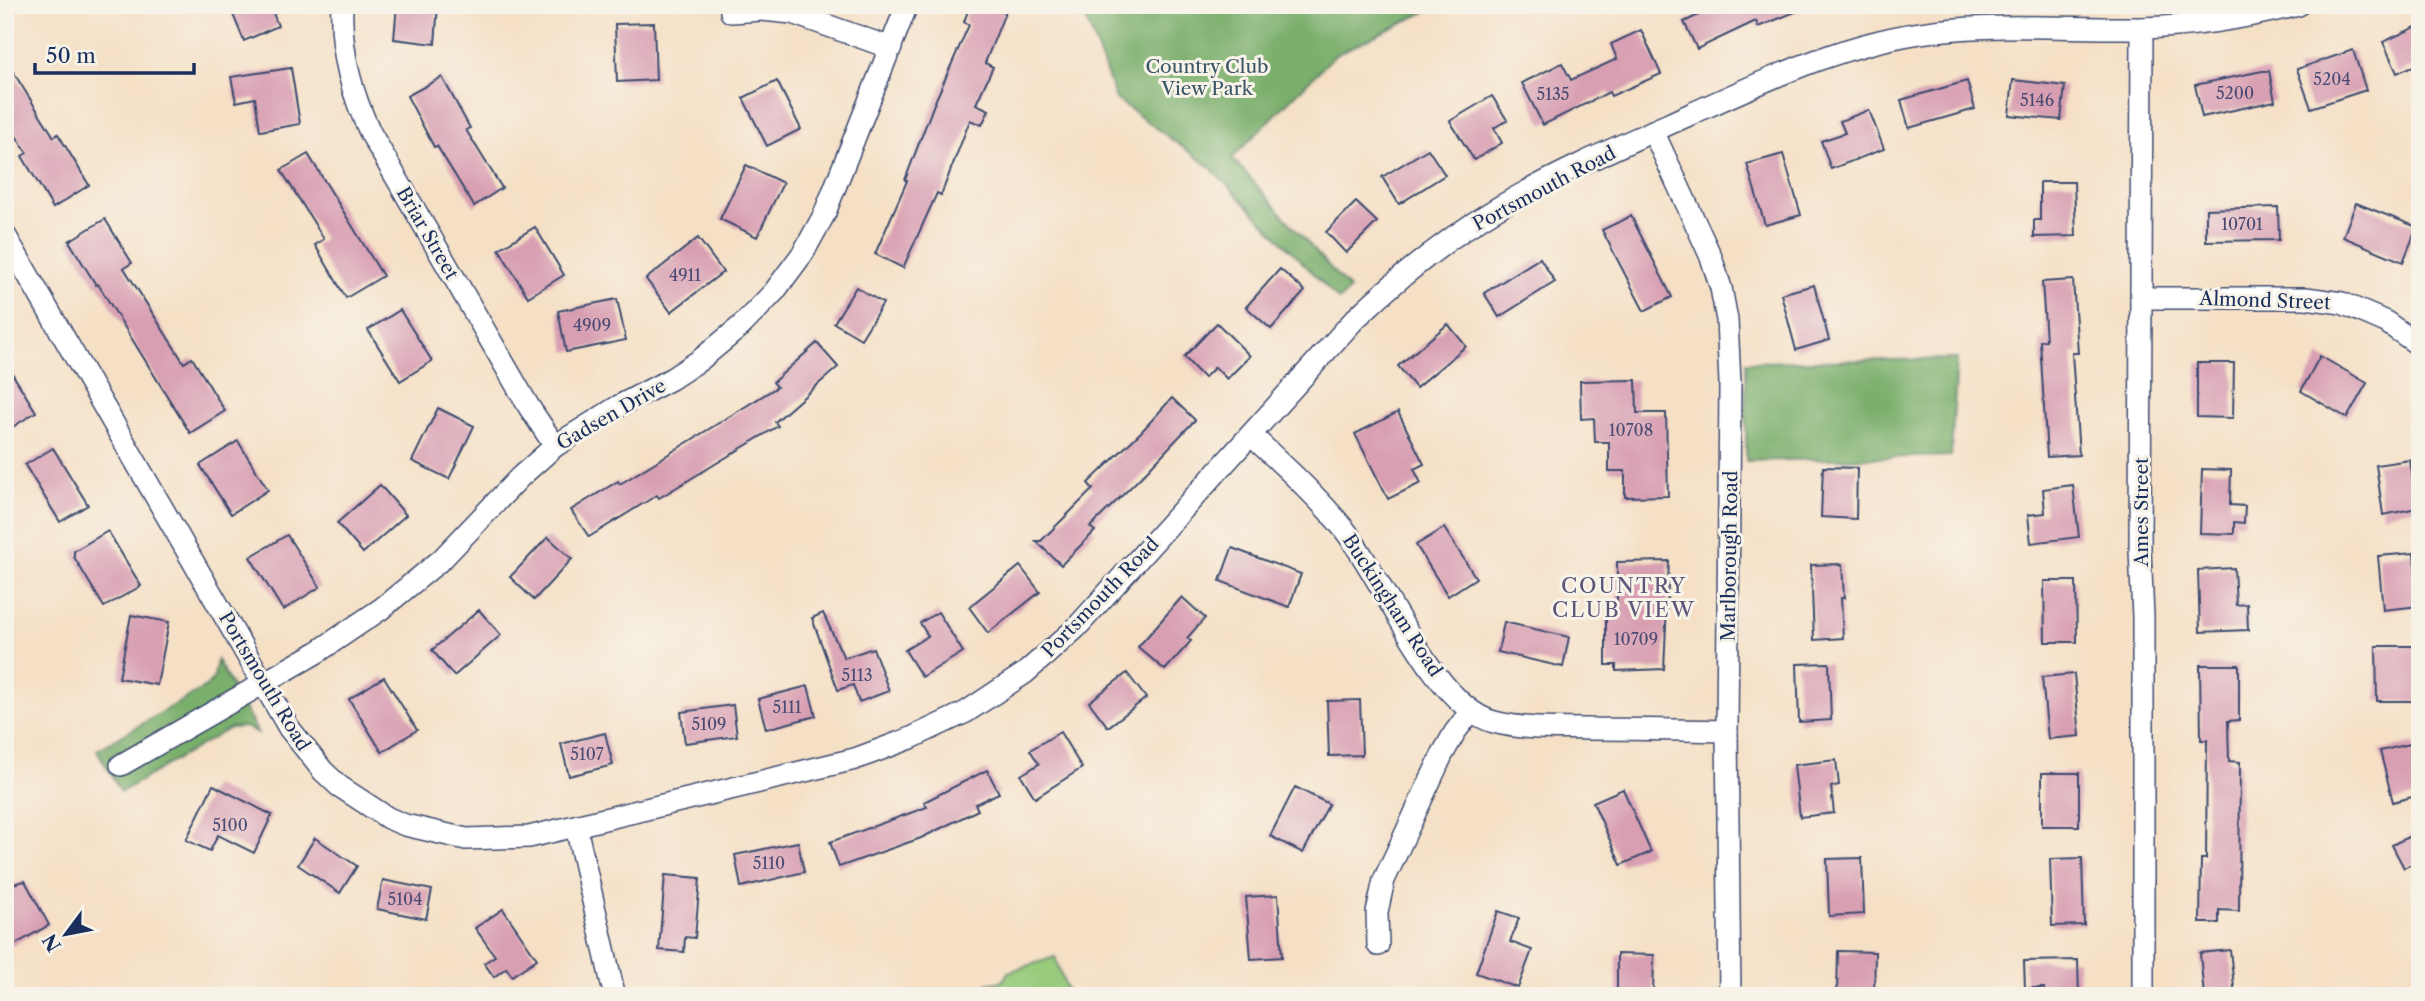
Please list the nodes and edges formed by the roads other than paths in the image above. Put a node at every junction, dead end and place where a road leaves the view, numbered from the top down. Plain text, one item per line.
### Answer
1 (342, 5) edge
2 (907, 5) edge
3 (2298, 5) edge
4 (731, 12) dead end
5 (2141, 28) junction
6 (891, 48) junction
7 (1653, 131) junction
8 (5, 235) edge
9 (2141, 298) junction
10 (2420, 346) edge
11 (1251, 435) junction
12 (555, 446) junction
13 (264, 684) junction
14 (1471, 711) junction
15 (1727, 731) junction
16 (121, 765) dead end
17 (576, 827) junction
18 (1378, 944) dead end
19 (614, 993) dead end
20 (1730, 996) edge
21 (2143, 996) edge

1 - 12 street, Briar Street
2 - 6 street, Gadsen Drive
3 - 5 street, Portsmouth Road
4 - 6 street
5 - 7 street, Portsmouth Road
5 - 9 street, Ames Street
6 - 12 street, Gadsen Drive
7 - 11 street, Portsmouth Road
7 - 15 street, Marlborough Road
8 - 13 street, Portsmouth Road
9 - 10 street, Almond Street
9 - 21 street, Ames Street
11 - 14 street, Buckingham Road
11 - 17 street, Portsmouth Road
12 - 13 street, Gadsen Drive
13 - 16 street, Gadsen Drive
13 - 17 street, Portsmouth Road
14 - 15 street, Buckingham Road
14 - 18 street
15 - 20 street, Marlborough Road
17 - 19 street

